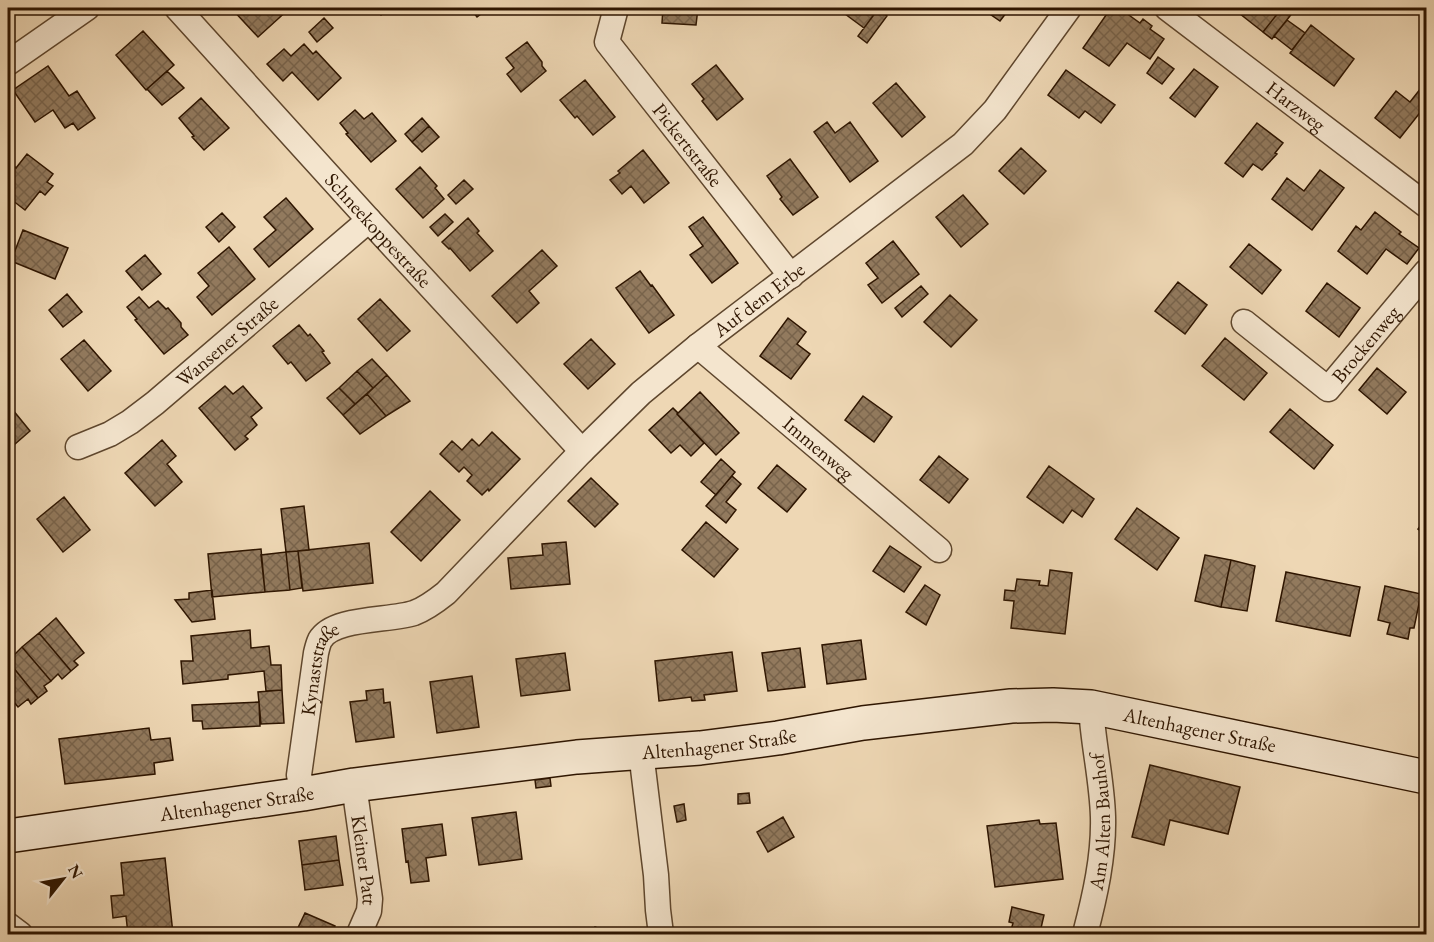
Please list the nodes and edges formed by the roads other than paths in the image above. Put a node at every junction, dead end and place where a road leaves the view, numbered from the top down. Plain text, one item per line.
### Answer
1 (87, 8) edge
2 (177, 8) edge
3 (616, 8) edge
4 (1069, 8) edge
5 (1167, 8) edge
6 (8, 63) edge
7 (1426, 205) edge
8 (369, 220) junction
9 (1426, 272) edge
10 (791, 276) junction
11 (1244, 322) dead end
12 (698, 346) junction
13 (78, 447) dead end
14 (582, 451) junction
15 (939, 550) dead end
16 (446, 593) joint
17 (1091, 707) junction
18 (641, 752) junction
19 (1426, 777) edge
20 (354, 785) junction
21 (303, 794) junction
22 (8, 836) edge
23 (8, 925) edge
24 (20, 934) edge
25 (359, 934) edge
26 (661, 934) edge
27 (1085, 934) edge

1 - 6 street
2 - 8 street, Schneekoppestraße
3 - 10 street, Pickertstraße
4 - 10 street, Auf dem Erbe
5 - 7 street, Harzweg
8 - 13 street, Wansener Straße
8 - 14 street, Schneekoppestraße
9 - 11 street, Brockenweg
10 - 12 street, Auf dem Erbe
12 - 14 street, Auf dem Erbe
12 - 15 street, Immenweg
14 - 16 street, Auf dem Erbe
16 - 21 street, Kynaststraße
17 - 18 main road, Altenhagener Straße
17 - 19 main road, Altenhagener Straße
17 - 27 street, Am Alten Bauhof
18 - 20 main road, Altenhagener Straße
18 - 26 street
20 - 21 main road, Altenhagener Straße
20 - 25 street, Kleiner Patt
21 - 22 main road, Altenhagener Straße
23 - 24 street

